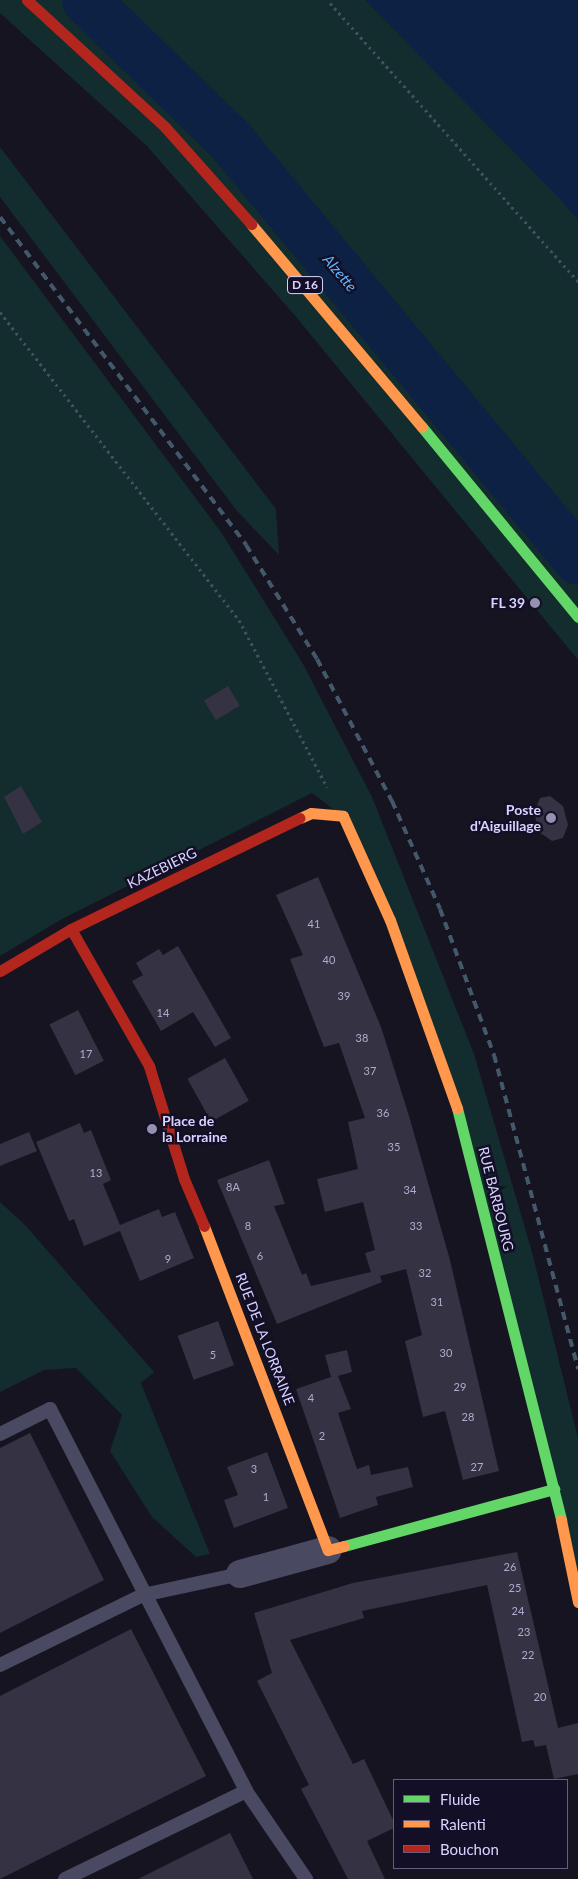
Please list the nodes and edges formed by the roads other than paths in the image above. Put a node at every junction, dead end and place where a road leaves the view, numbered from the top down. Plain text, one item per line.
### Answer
1 (27, 0) edge
2 (578, 617) edge
3 (342, 816) joint
4 (71, 929) junction
5 (0, 971) edge
6 (0, 1434) edge
7 (554, 1489) junction
8 (328, 1550) junction
9 (240, 1574) joint
10 (143, 1595) junction
11 (578, 1602) edge
12 (0, 1665) edge
13 (246, 1791) junction
14 (65, 1879) edge
15 (306, 1879) edge

1 - 2 street, D 16
3 - 4 street, KAZEBIERG
3 - 7 street, RUE BARBOURG
4 - 5 street, KAZEBIERG
4 - 8 street, RUE DE LA LORRAINE
6 - 10 lane
7 - 8 street
7 - 11 street, RUE BARBOURG
8 - 9 street
9 - 10 lane
10 - 12 lane
10 - 13 lane
13 - 14 lane
13 - 15 lane

